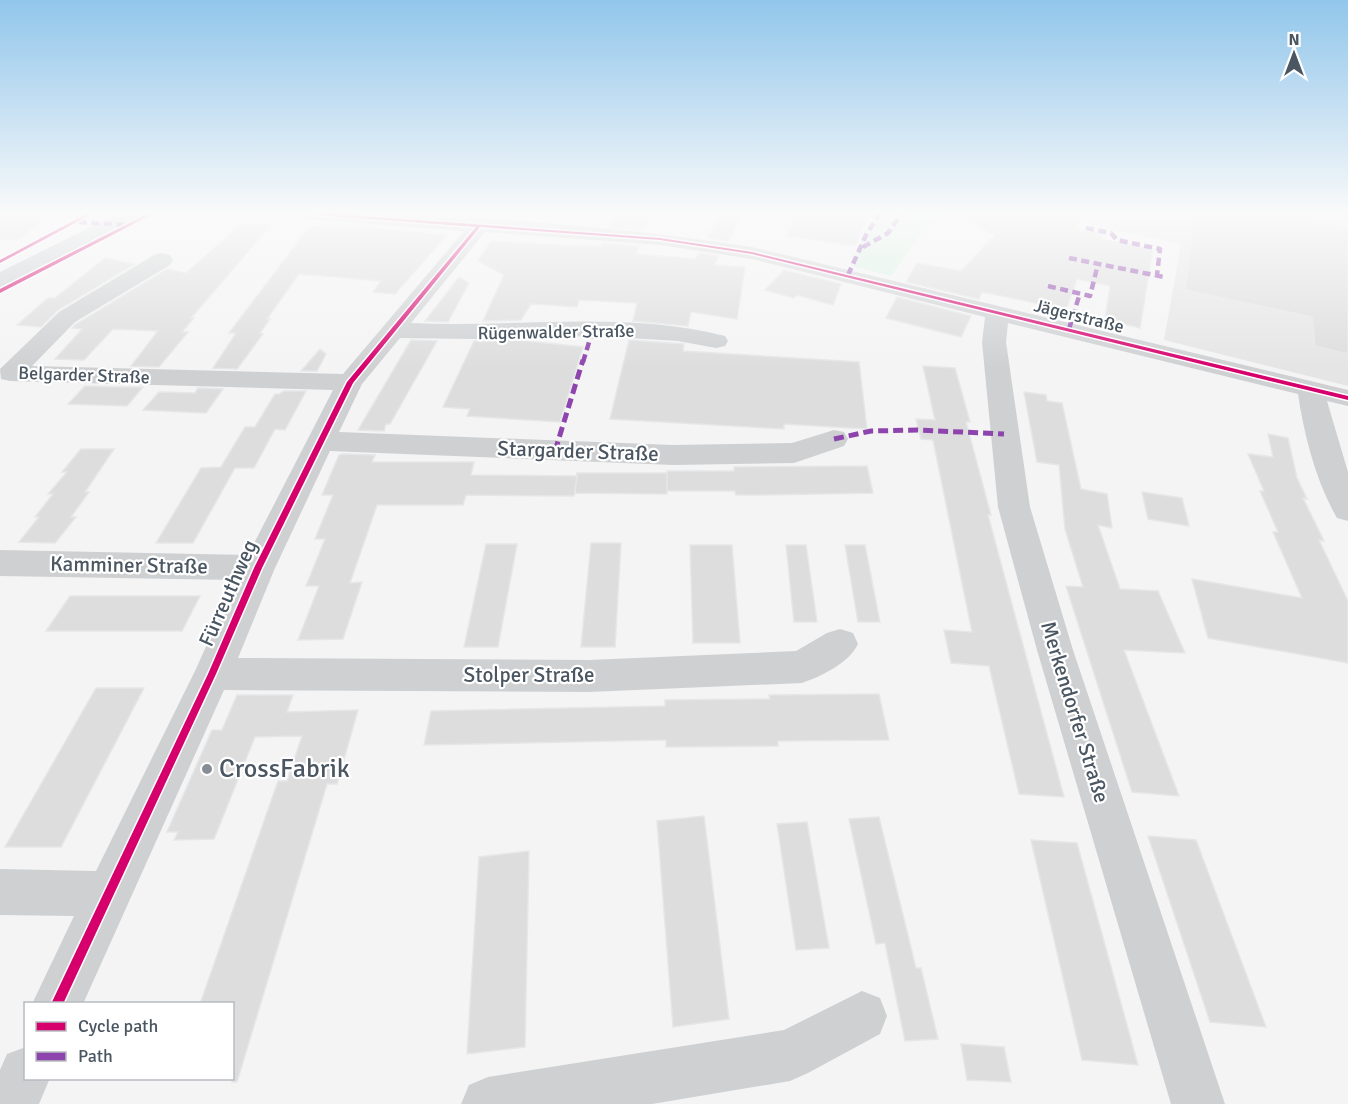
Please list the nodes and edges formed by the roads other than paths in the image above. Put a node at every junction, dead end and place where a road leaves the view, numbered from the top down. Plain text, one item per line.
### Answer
1 (33, 265) edge
2 (154, 265) edge
3 (448, 265) edge
4 (800, 265) edge
5 (0, 281) edge
6 (997, 312) junction
7 (395, 330) junction
8 (716, 340) dead end
9 (350, 382) junction
10 (1311, 389) junction
11 (1348, 398) edge
12 (834, 440) dead end
13 (319, 441) junction
14 (1348, 510) edge
15 (0, 563) edge
16 (258, 568) junction
17 (840, 644) dead end
18 (212, 674) junction
19 (0, 891) edge
20 (108, 894) junction
21 (58, 1002) edge
22 (862, 1016) dead end
23 (24, 1078) edge
24 (12, 1104) edge
25 (488, 1104) edge
26 (1198, 1104) edge

1 - 5 main road
2 - 9 street, Belgarder Straße
3 - 7 street, Fürreuthweg
4 - 6 street, Jägerstraße
6 - 10 street, Jägerstraße
6 - 26 street, Merkendorfer Straße
7 - 8 street, Rügenwalder Straße
7 - 9 street, Fürreuthweg
9 - 13 street, Fürreuthweg
10 - 11 street, Jägerstraße
10 - 14 street
12 - 13 street, Stargarder Straße
13 - 16 street, Fürreuthweg
15 - 16 street, Kamminer Straße
16 - 18 street, Fürreuthweg
17 - 18 street, Stolper Straße
18 - 20 street, Fürreuthweg
19 - 20 street
20 - 21 street, Fürreuthweg
22 - 25 street
23 - 24 street

